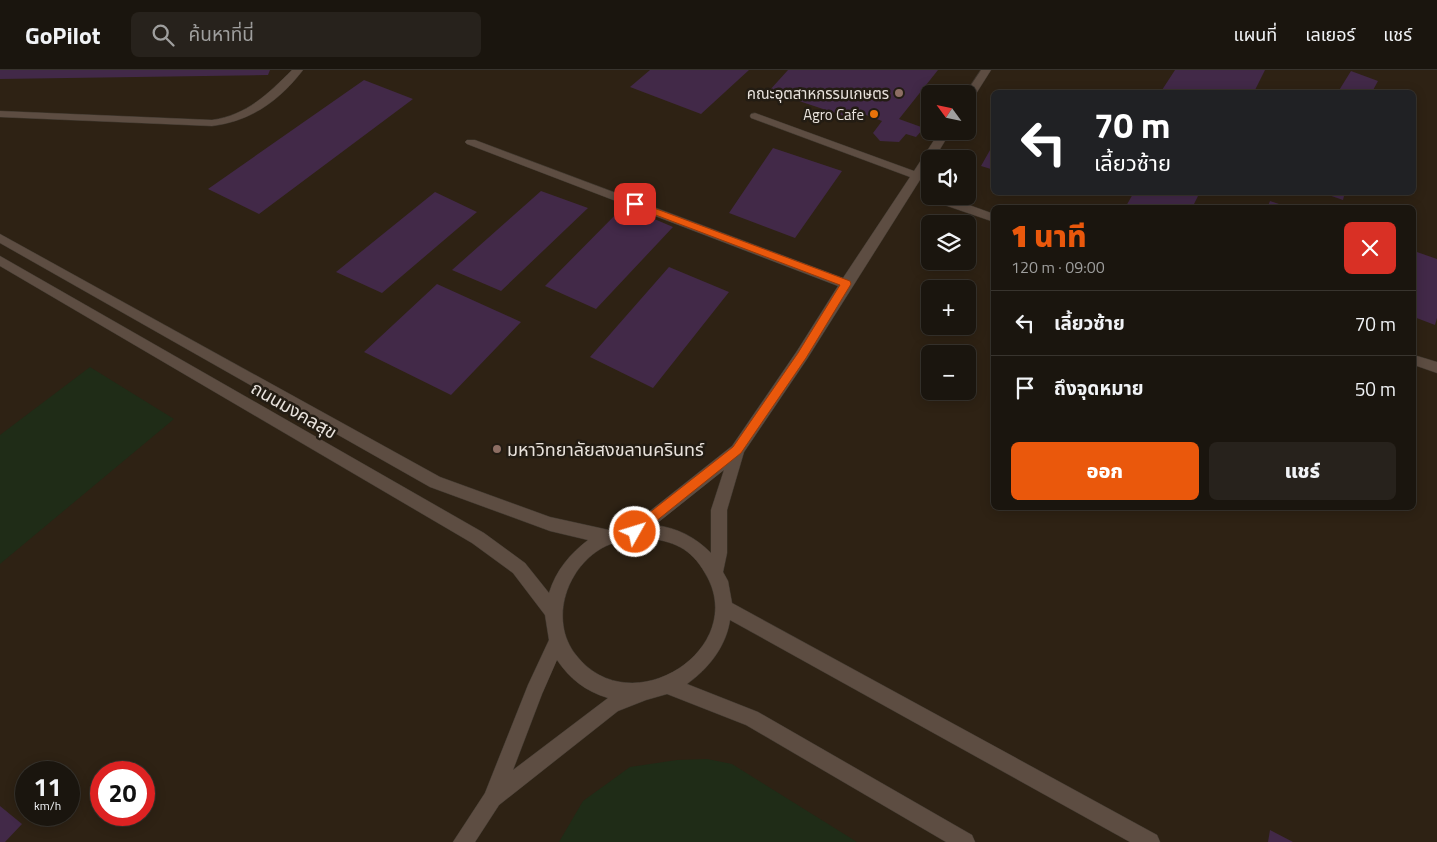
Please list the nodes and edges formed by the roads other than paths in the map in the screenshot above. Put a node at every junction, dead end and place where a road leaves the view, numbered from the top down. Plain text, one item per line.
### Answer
1 (298, 70) edge
2 (986, 70) edge
3 (976, 86) edge
4 (0, 114) edge
5 (756, 116) dead end
6 (940, 140) edge
7 (471, 142) dead end
8 (916, 176) junction
9 (909, 189) junction
10 (921, 193) edge
11 (956, 205) edge
12 (991, 217) edge
13 (0, 238) edge
14 (0, 260) edge
15 (846, 284) junction
16 (1416, 361) edge
17 (1437, 368) edge
18 (737, 450) junction
19 (635, 532) junction
20 (610, 538) junction
21 (715, 573) junction
22 (723, 607) junction
23 (553, 612) junction
24 (557, 641) junction
25 (670, 686) junction
26 (640, 694) junction
27 (492, 799) junction
28 (463, 842) edge
29 (965, 842) edge
30 (1150, 842) edge

1 - 4 street
2 - 3 street
5 - 8 street
6 - 8 street
7 - 15 street
8 - 9 street
9 - 10 street
9 - 15 street
11 - 12 street
13 - 20 street, ถนนมงคลสุข
14 - 23 street, ถนนมงคลสุข
15 - 18 street
16 - 17 street
18 - 19 street
18 - 21 street
19 - 20 street
19 - 21 street
20 - 23 street
21 - 22 street
22 - 25 street
22 - 30 street
23 - 24 street
24 - 26 street
24 - 27 street
25 - 26 street
25 - 29 street
26 - 27 street
27 - 28 street

